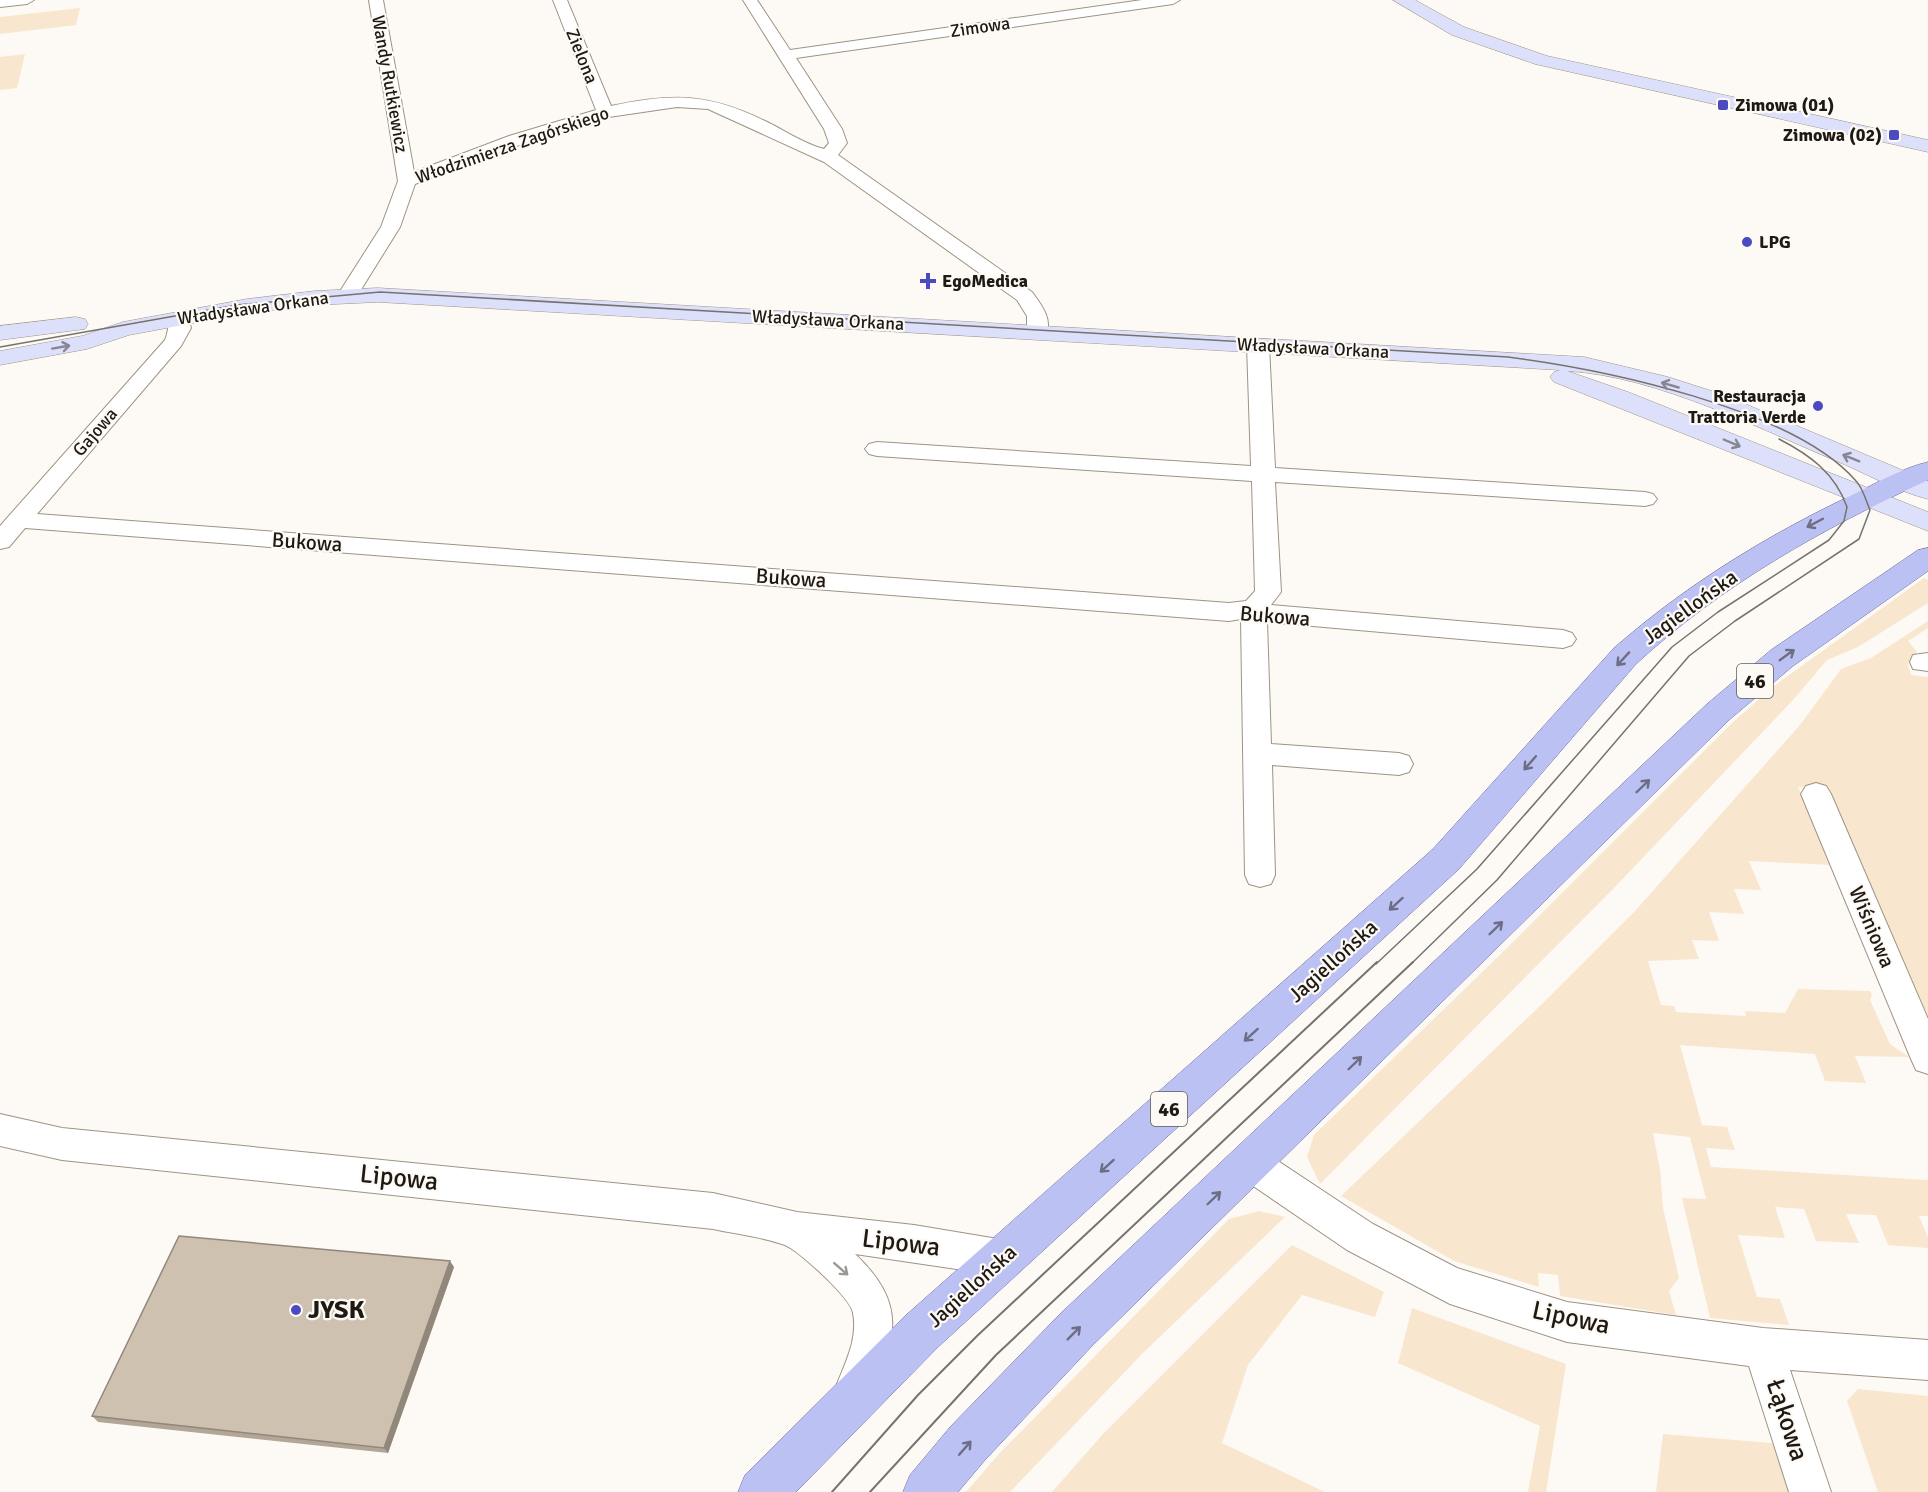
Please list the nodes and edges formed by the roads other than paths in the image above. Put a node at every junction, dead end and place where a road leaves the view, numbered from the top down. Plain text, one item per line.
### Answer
1 (27, 0) edge
2 (376, 0) edge
3 (560, 0) edge
4 (750, 0) edge
5 (1173, 0) edge
6 (1402, 0) edge
7 (0, 3) edge
8 (786, 55) junction
9 (605, 112) junction
10 (1928, 146) edge
11 (829, 155) junction
12 (406, 181) junction
13 (347, 296) junction
14 (180, 318) junction
15 (123, 329) junction
16 (1037, 332) junction
17 (0, 333) edge
18 (1258, 345) junction
19 (2, 357) edge
20 (1534, 363) junction
21 (877, 449) dead end
22 (1264, 475) junction
23 (1920, 480) edge
24 (1868, 498) junction
25 (1645, 499) dead end
26 (18, 520) junction
27 (1928, 522) edge
28 (0, 541) edge
29 (1928, 557) edge
30 (1254, 609) junction
31 (1563, 639) dead end
32 (1258, 753) junction
33 (1399, 764) dead end
34 (1816, 794) dead end
35 (1260, 875) dead end
36 (1928, 1059) edge
37 (0, 1130) edge
38 (1250, 1163) junction
39 (797, 1230) junction
40 (1004, 1258) junction
41 (1763, 1348) junction
42 (1928, 1360) edge
43 (848, 1402) junction
44 (762, 1492) edge
45 (927, 1492) edge
46 (1810, 1492) edge

1 - 7 street
2 - 12 street, Wandy Rutkiewicz
3 - 9 street, Zielona
4 - 8 street
5 - 8 street, Zimowa
6 - 10 street
8 - 11 street
9 - 11 street, Włodzimierza Zagórskiego
9 - 12 street, Włodzimierza Zagórskiego
11 - 16 street, Włodzimierza Zagórskiego
12 - 13 street, Wandy Rutkiewicz
13 - 14 street, Władysława Orkana
13 - 16 street, Władysława Orkana
14 - 15 street, Władysława Orkana
14 - 26 street, Gajowa
15 - 17 street, Władysława Orkana
19 -> 15 street, Władysława Orkana
16 - 18 street, Władysława Orkana
18 - 20 street, Władysława Orkana
18 - 22 street
23 -> 20 street, Władysława Orkana
20 -> 24 street, Władysława Orkana
21 - 22 street
22 - 25 street
22 - 30 street
23 - 24 main road, Jagiellońska / 46
24 - 27 street, Władysława Orkana
24 -> 40 main road, Jagiellońska / 46
26 - 28 street, Gajowa
26 - 30 street, Bukowa
38 -> 29 main road, 46
30 - 31 street, Bukowa
30 - 32 street
32 - 33 street
32 - 35 street
34 - 36 street, Wiśniowa
37 - 39 street, Lipowa
38 - 41 street, Lipowa
45 -> 38 main road, 46
39 - 40 street, Lipowa
39 -> 43 street, Lipowa
40 - 43 main road, Jagiellońska / 46
41 - 42 street, Lipowa
41 - 46 street, Łąkowa
43 - 44 main road, Jagiellońska / 46

